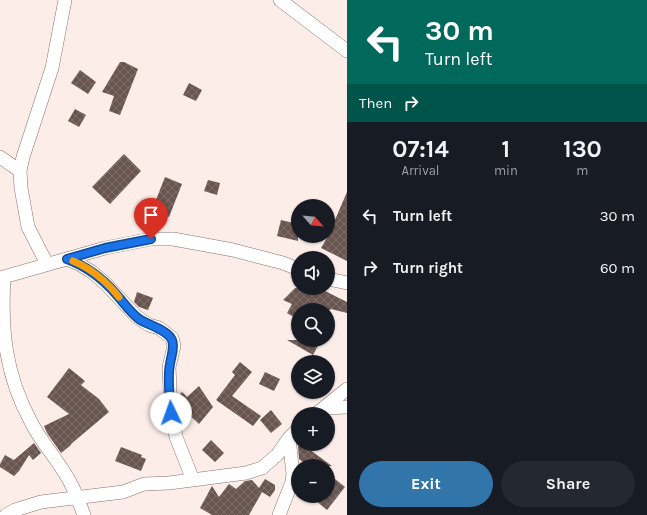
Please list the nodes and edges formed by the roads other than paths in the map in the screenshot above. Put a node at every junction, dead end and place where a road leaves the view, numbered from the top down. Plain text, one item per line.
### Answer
1 (66, 0) edge
2 (280, 0) edge
3 (347, 51) edge
4 (0, 157) edge
5 (20, 171) junction
6 (67, 259) junction
7 (47, 264) junction
8 (291, 266) edge
9 (2, 277) edge
10 (335, 280) edge
11 (347, 283) edge
12 (347, 389) edge
13 (325, 407) edge
14 (347, 407) edge
15 (335, 409) edge
16 (291, 438) edge
17 (294, 451) edge
18 (193, 480) junction
19 (77, 498) junction
20 (6, 515) edge
21 (84, 515) edge
22 (279, 515) edge

1 - 5 street
2 - 3 street
4 - 5 street
5 - 7 street
6 - 7 street
6 - 8 street
6 - 18 street
7 - 9 street
9 - 19 street
10 - 11 street
12 - 13 street
14 - 15 street
16 - 18 street
17 - 22 street
18 - 19 street
19 - 20 street
19 - 21 street

